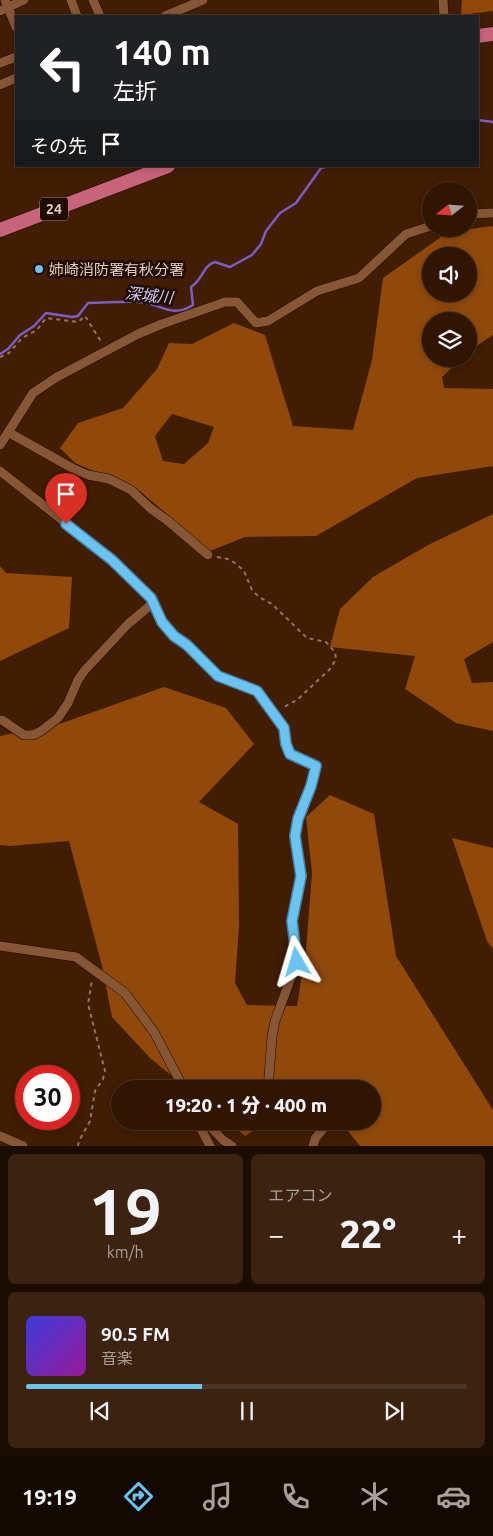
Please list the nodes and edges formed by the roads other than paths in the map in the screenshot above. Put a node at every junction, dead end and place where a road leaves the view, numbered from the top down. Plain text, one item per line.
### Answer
1 (24, 0) edge
2 (70, 0) edge
3 (93, 0) edge
4 (204, 0) edge
5 (444, 0) edge
6 (5, 6) edge
7 (77, 15) edge
8 (100, 15) edge
9 (166, 15) edge
10 (444, 15) edge
11 (15, 25) edge
12 (493, 34) edge
13 (479, 36) edge
14 (15, 57) edge
15 (0, 63) edge
16 (15, 78) edge
17 (0, 85) edge
18 (165, 167) edge
19 (493, 213) edge
20 (478, 214) edge
21 (422, 229) edge
22 (0, 230) edge
23 (8, 432) junction
24 (0, 445) edge
25 (0, 471) edge
26 (208, 555) road end
27 (153, 603) junction
28 (2, 720) dead end
29 (0, 946) edge
30 (180, 1080) edge
31 (269, 1080) edge
32 (202, 1130) edge
33 (213, 1130) edge
34 (323, 1130) edge
35 (0, 1136) edge
36 (219, 1137) junction
37 (209, 1144) edge
38 (23, 1146) edge
39 (232, 1146) edge
40 (312, 1146) edge

1 - 6 street
2 - 7 street
3 - 8 street
4 - 9 street
5 - 10 street
6 - 11 street
12 - 13 main road
14 - 15 street
16 - 17 street
18 - 22 main road, 24
19 - 20 street
21 - 23 street
23 - 24 street
23 - 26 street
25 - 27 street
27 - 28 street
27 - 31 street
29 - 30 street
32 - 37 street
33 - 36 street
34 - 40 street
35 - 38 street
36 - 37 street
36 - 39 street

